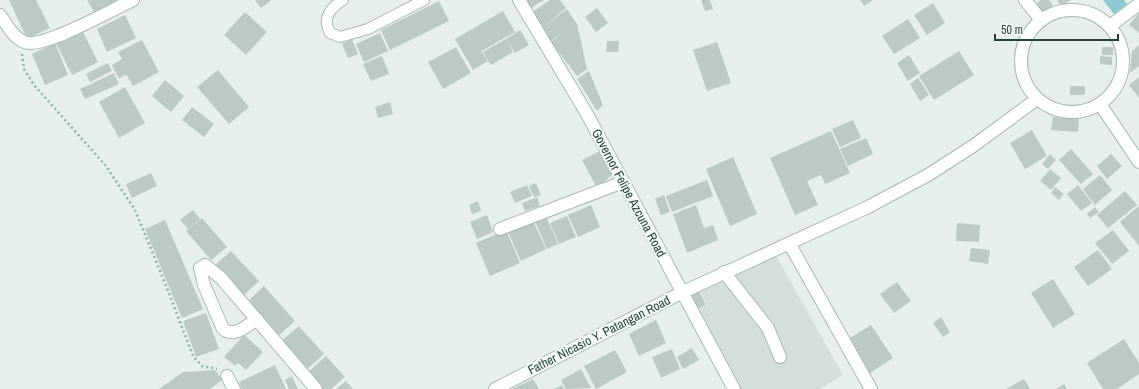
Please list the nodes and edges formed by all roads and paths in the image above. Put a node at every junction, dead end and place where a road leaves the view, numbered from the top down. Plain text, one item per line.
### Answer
1 (133, 0) edge
2 (343, 0) edge
3 (424, 0) edge
4 (519, 0) edge
5 (1025, 0) edge
6 (1139, 4) edge
7 (0, 14) edge
8 (1041, 20) junction
9 (1110, 26) junction
10 (24, 42) junction
11 (1037, 99) junction
12 (1100, 104) junction
13 (1139, 162) edge
14 (623, 182) junction
15 (500, 229) dead end
16 (789, 243) junction
17 (724, 272) junction
18 (681, 293) junction
19 (256, 319) junction
20 (780, 357) dead end
21 (227, 376) joint
22 (234, 389) edge
23 (316, 389) edge
24 (495, 389) edge
25 (734, 389) edge
26 (871, 389) edge

1 - 10 street
2 - 3 lane
4 - 14 street, Governor Felipe Azcuna Road
5 - 8 street
6 - 9 street
7 - 10 street
8 - 9 street
8 - 11 street
9 - 12 street
10 - 21 path
11 - 12 street
11 - 16 street, Father Nicasio Y. Patangan Road
12 - 13 street
14 - 15 street
14 - 18 street, Governor Felipe Azcuna Road
16 - 17 street, Father Nicasio Y. Patangan Road
16 - 26 street
17 - 18 street, Father Nicasio Y. Patangan Road
17 - 20 street
18 - 24 street, Father Nicasio Y. Patangan Road
18 - 25 street, Governor Felipe Azcuna Road
19 - 19 street
19 - 23 street
21 - 22 street

